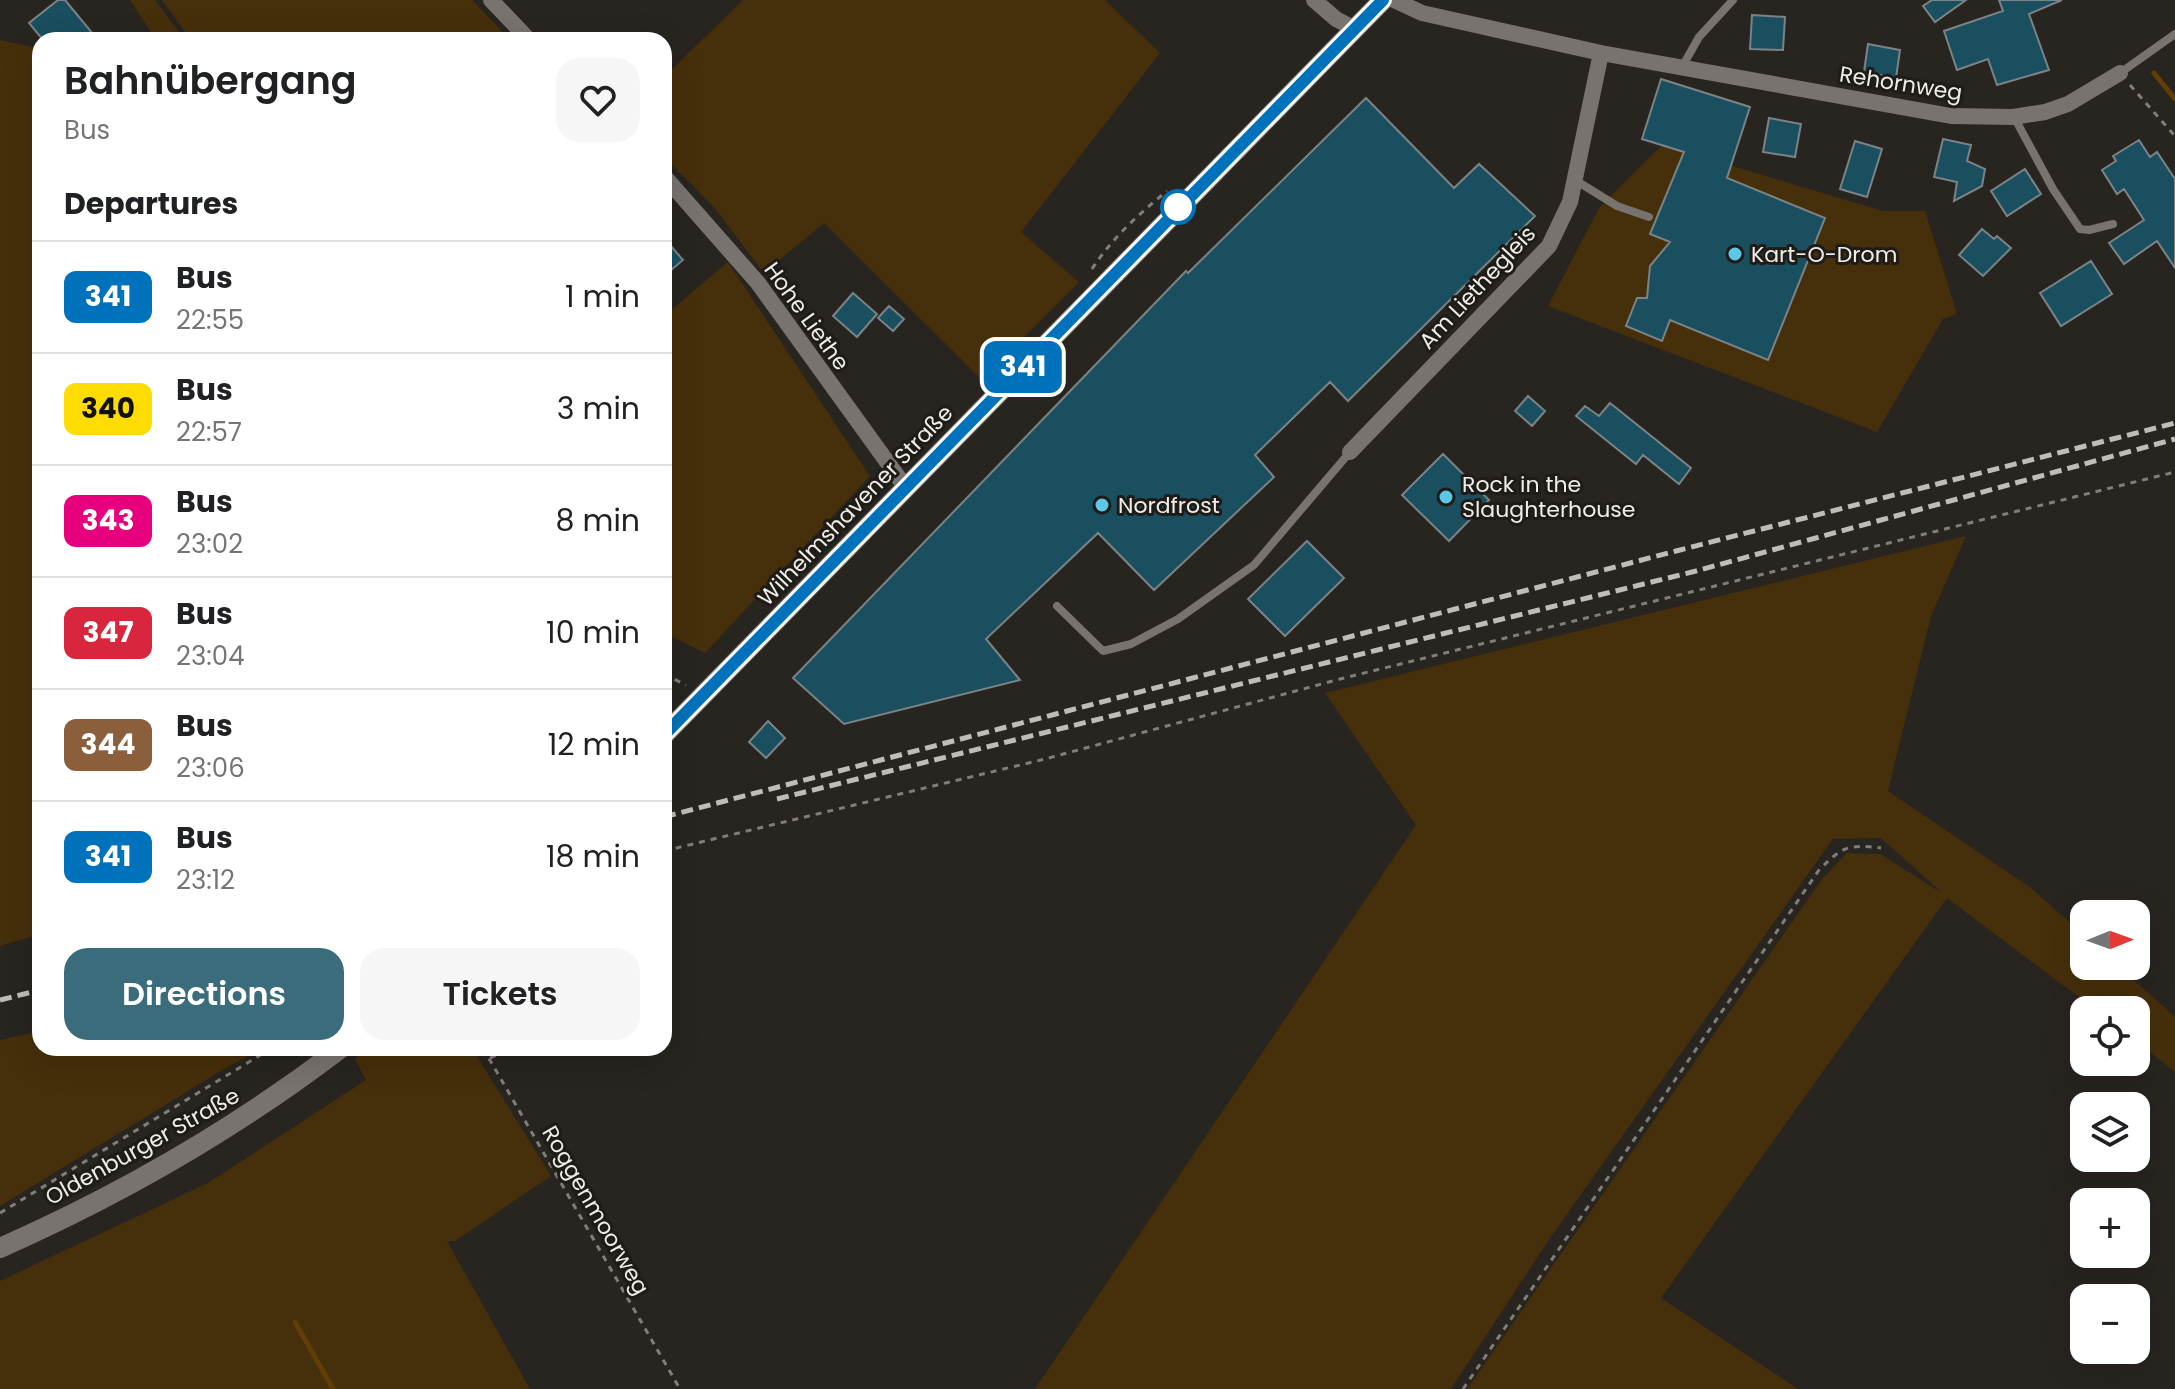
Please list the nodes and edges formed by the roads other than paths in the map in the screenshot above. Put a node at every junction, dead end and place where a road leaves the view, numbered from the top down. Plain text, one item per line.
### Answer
1 (491, 0) edge
2 (1314, 0) edge
3 (1383, 0) edge
4 (1394, 0) edge
5 (1733, 0) edge
6 (1355, 29) junction
7 (521, 32) edge
8 (2175, 34) edge
9 (1601, 53) junction
10 (1682, 67) junction
11 (2120, 73) joint
12 (2013, 117) junction
13 (1574, 180) junction
14 (672, 185) edge
15 (1649, 217) dead end
16 (2113, 224) dead end
17 (1350, 452) joint
18 (906, 488) junction
19 (1057, 606) dead end
20 (672, 727) edge
21 (330, 1056) edge
22 (0, 1248) edge

1 - 7 street
2 - 6 street
3 - 6 street, Wilhelmshavener Straße
4 - 9 street
5 - 10 lane
6 - 18 street, Wilhelmshavener Straße
8 - 11 lane, Rehornweg
9 - 10 street, Rehornweg
9 - 13 street, Am Liethegleis
10 - 12 street, Rehornweg
11 - 12 street, Rehornweg
12 - 16 lane
13 - 15 lane
13 - 17 street, Am Liethegleis
14 - 18 street, Hohe Liethe
17 - 19 lane
18 - 20 street, Wilhelmshavener Straße
21 - 22 street, Oldenburger Straße

